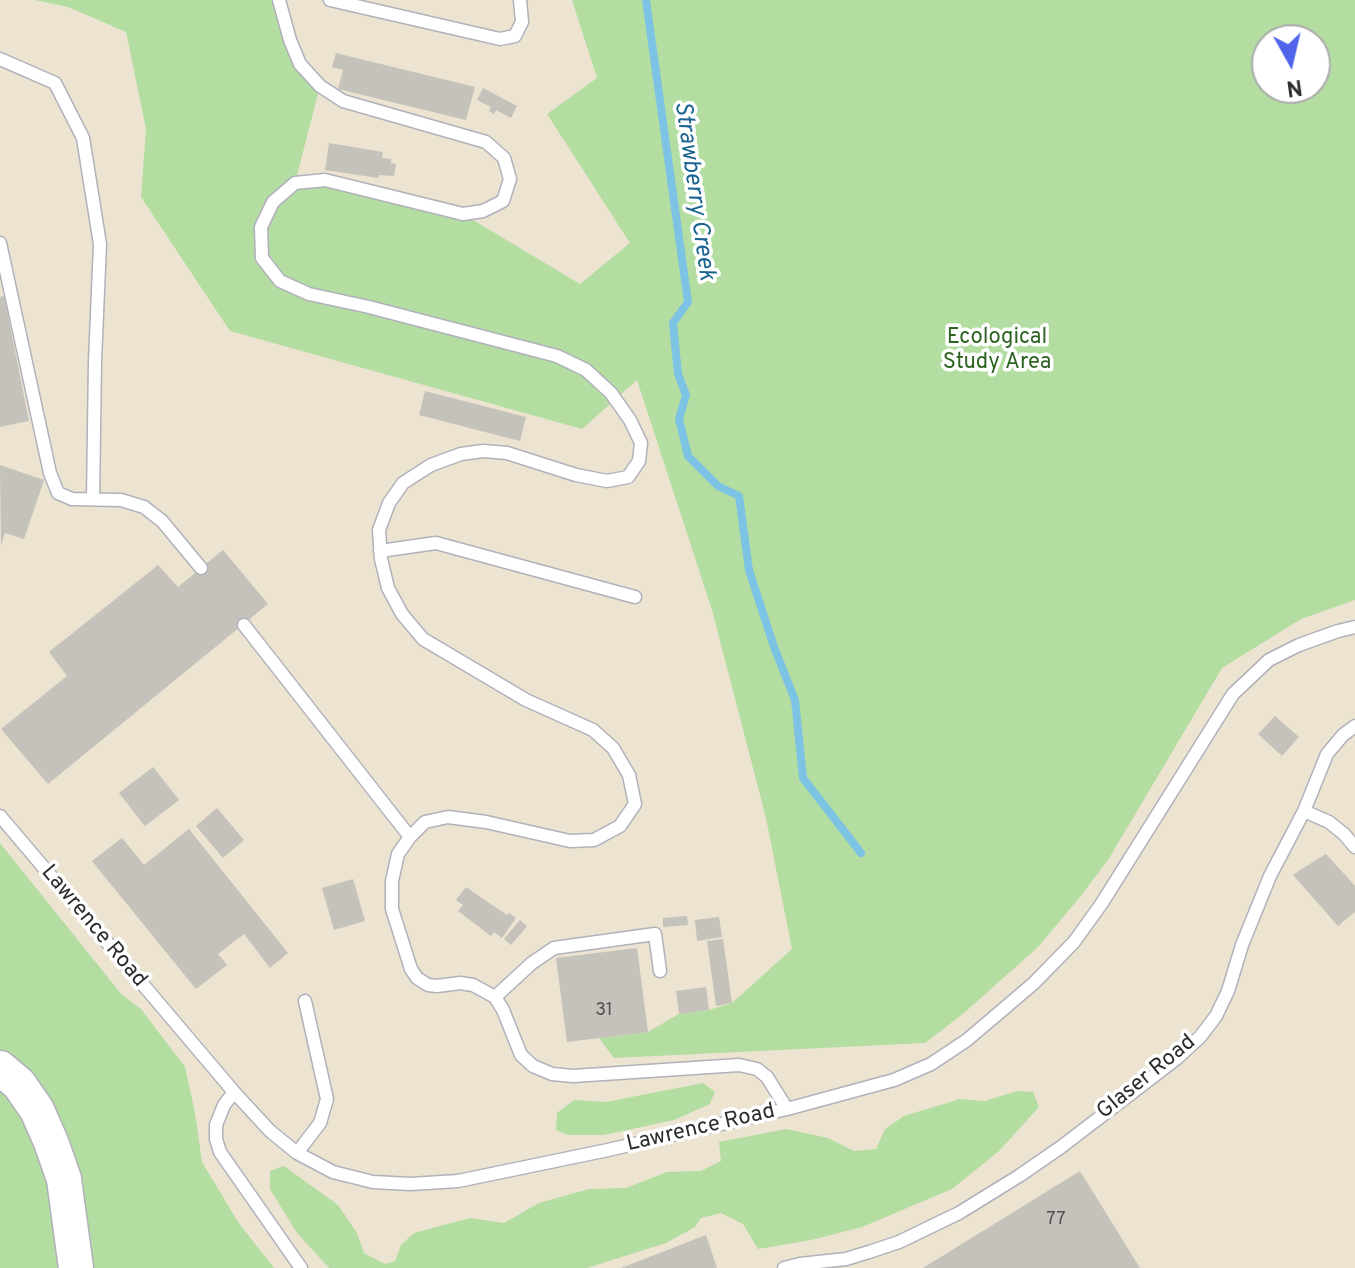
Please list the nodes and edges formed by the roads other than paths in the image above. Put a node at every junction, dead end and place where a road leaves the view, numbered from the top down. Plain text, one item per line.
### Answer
1 (279, 0) edge
2 (330, 0) edge
3 (520, 0) edge
4 (0, 59) edge
5 (0, 243) edge
6 (93, 499) junction
7 (380, 551) junction
8 (201, 568) dead end
9 (635, 597) dead end
10 (244, 625) dead end
11 (1355, 627) edge
12 (1355, 726) edge
13 (1304, 811) junction
14 (0, 816) edge
15 (410, 837) junction
16 (1355, 847) edge
17 (660, 971) dead end
18 (495, 997) junction
19 (305, 1001) dead end
20 (0, 1068) edge
21 (234, 1092) junction
22 (787, 1109) junction
23 (297, 1153) junction
24 (76, 1268) edge
25 (301, 1268) edge
26 (784, 1268) edge

1 - 7 lane
2 - 3 lane
4 - 6 lane
5 - 6 lane
6 - 8 lane
7 - 9 lane
7 - 15 lane
10 - 15 lane
11 - 22 lane, Lawrence Road
12 - 13 lane, Glaser Road
13 - 16 lane
13 - 26 lane, Glaser Road
14 - 21 lane, Lawrence Road
15 - 18 lane
17 - 18 lane
18 - 22 lane
19 - 23 lane
20 - 24 street
21 - 23 lane, Lawrence Road
21 - 25 lane
22 - 23 lane, Lawrence Road

